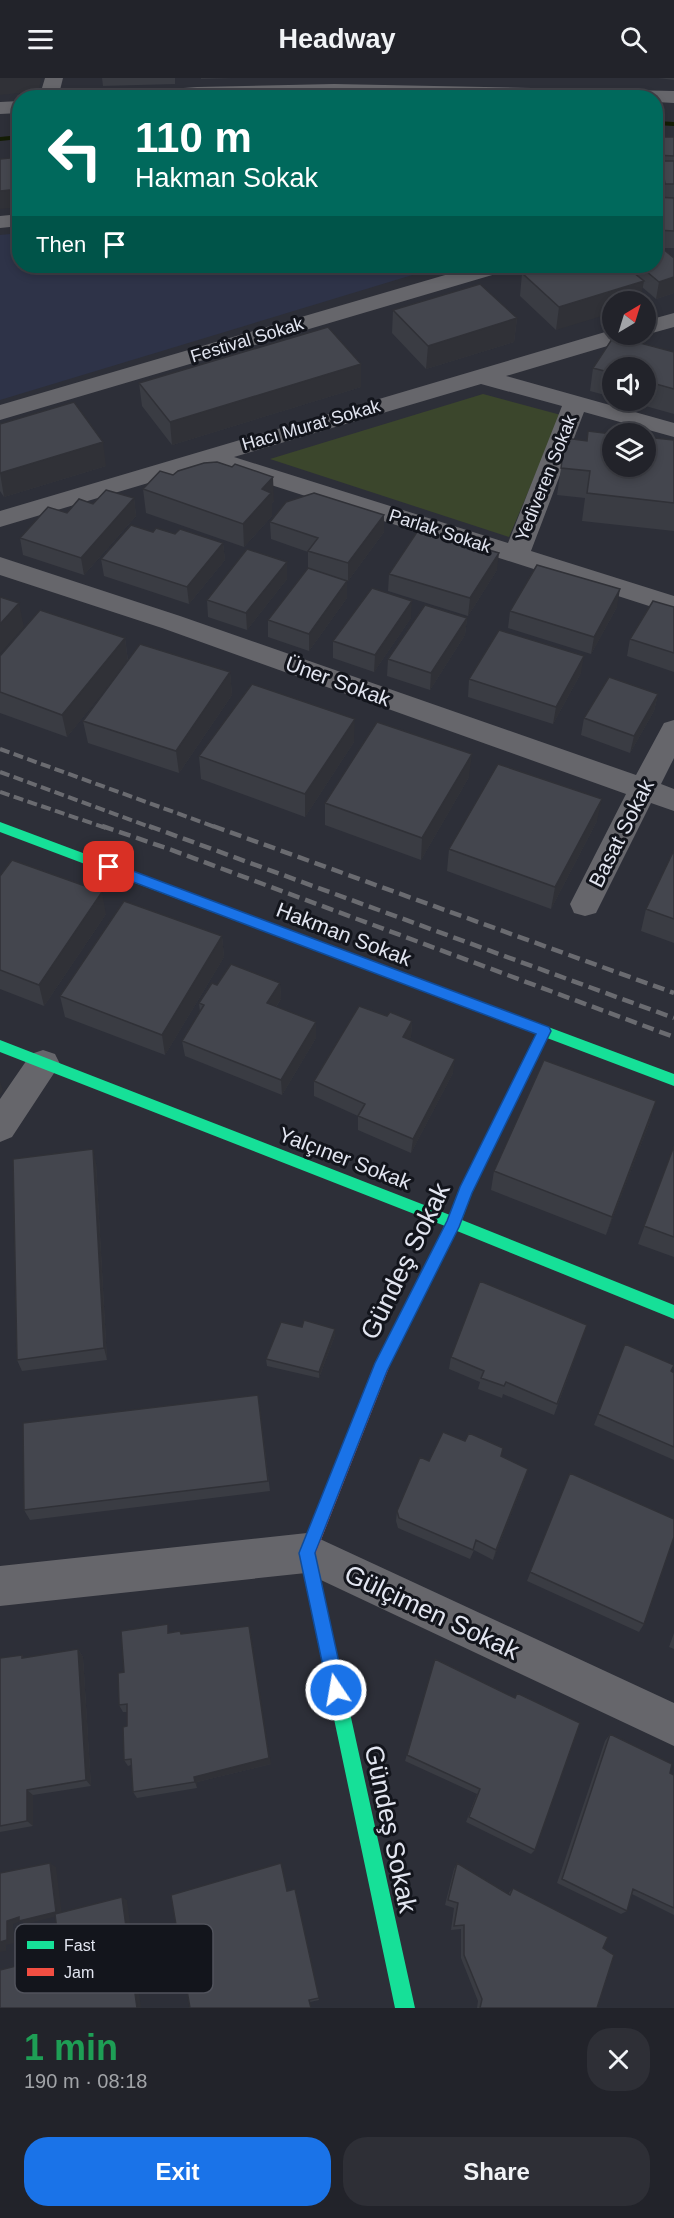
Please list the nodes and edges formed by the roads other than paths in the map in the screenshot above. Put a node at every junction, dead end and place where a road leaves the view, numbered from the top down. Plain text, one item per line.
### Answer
1 (187, 85) edge
2 (562, 86) edge
3 (165, 90) edge
4 (603, 90) edge
5 (474, 273) edge
6 (674, 320) edge
7 (656, 325) edge
8 (602, 340) edge
9 (480, 376) junction
10 (576, 402) junction
11 (0, 413) edge
12 (674, 430) edge
13 (206, 456) junction
14 (0, 519) edge
15 (516, 555) junction
16 (0, 566) edge
17 (674, 605) edge
18 (674, 730) edge
19 (642, 790) junction
20 (674, 800) edge
21 (0, 827) edge
22 (585, 904) dead end
23 (544, 1031) junction
24 (0, 1046) edge
25 (44, 1064) junction
26 (674, 1080) edge
27 (0, 1128) edge
28 (454, 1222) junction
29 (674, 1312) edge
30 (307, 1553) junction
31 (0, 1586) edge
32 (674, 1725) edge
33 (405, 2008) edge

1 - 2 street
1 - 3 street
2 - 4 street
5 - 11 street, Festival Sokak
6 - 7 street
8 - 9 street, Hacı Murat Sokak
9 - 10 street
9 - 13 street, Hacı Murat Sokak
10 - 12 street
10 - 15 street, Yediveren Sokak
13 - 14 street, Hacı Murat Sokak
13 - 15 street, Parlak Sokak
15 - 17 street, Parlak Sokak
16 - 19 street, Üner Sokak
18 - 19 street, Basat Sokak
19 - 20 street, Üner Sokak
19 - 22 street, Basat Sokak
21 - 23 street, Hakman Sokak
23 - 26 street, Hakman Sokak
23 - 28 street, Gündeş Sokak
24 - 25 street, Yalçıner Sokak
25 - 27 street
25 - 28 street, Yalçıner Sokak
28 - 29 street, Yalçıner Sokak
28 - 30 street, Gündeş Sokak
30 - 31 street
30 - 32 street, Gülçimen Sokak
30 - 33 street, Gündeş Sokak

